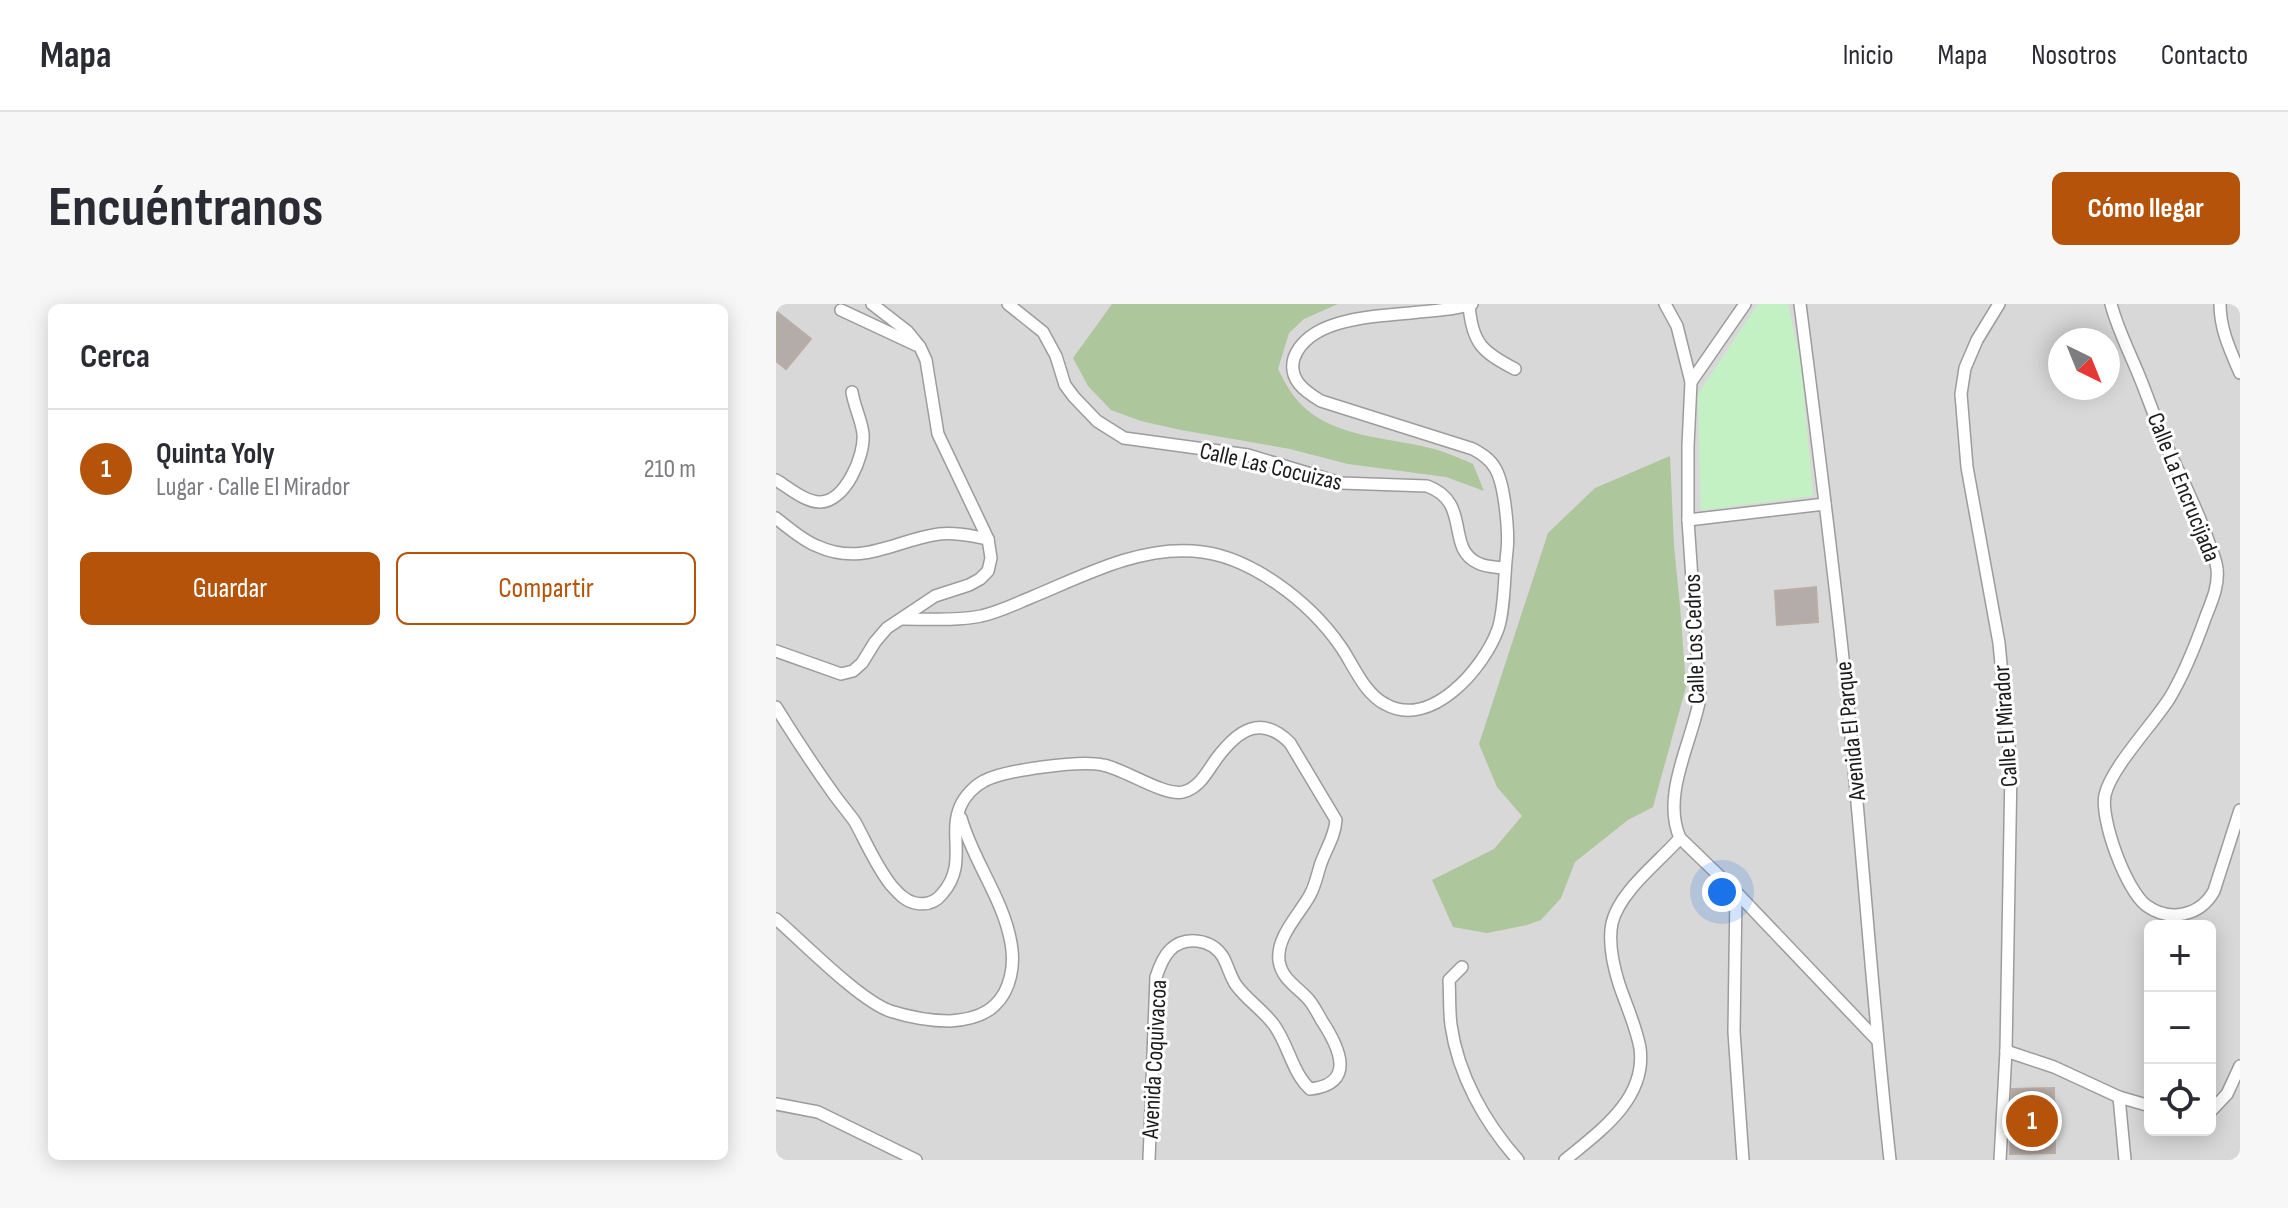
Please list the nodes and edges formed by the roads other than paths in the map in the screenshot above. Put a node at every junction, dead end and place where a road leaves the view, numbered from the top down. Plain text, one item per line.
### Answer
1 (872, 304) edge
2 (1008, 304) edge
3 (1665, 304) edge
4 (1745, 304) edge
5 (1800, 304) edge
6 (1999, 304) edge
7 (2111, 304) edge
8 (2220, 304) edge
9 (1470, 305) edge
10 (841, 310) dead end
11 (920, 347) junction
12 (1515, 369) dead end
13 (2240, 373) edge
14 (1691, 382) junction
15 (852, 392) dead end
16 (776, 480) edge
17 (1825, 504) junction
18 (776, 518) edge
19 (1688, 520) junction
20 (988, 539) junction
21 (1504, 568) junction
22 (902, 619) junction
23 (776, 651) edge
24 (776, 707) edge
25 (958, 810) junction
26 (2240, 810) edge
27 (1680, 838) junction
28 (1736, 892) junction
29 (776, 919) edge
30 (1462, 967) dead end
31 (1877, 1039) junction
32 (2006, 1051) junction
33 (2240, 1066) edge
34 (2119, 1097) junction
35 (776, 1104) edge
36 (2144, 1104) edge
37 (2216, 1106) edge
38 (916, 1160) edge
39 (1149, 1160) edge
40 (1518, 1160) edge
41 (1565, 1160) edge
42 (1743, 1160) edge
43 (1890, 1160) edge
44 (2000, 1160) edge
45 (2125, 1160) edge

1 - 11 street
2 - 21 street, Calle Las Cocuizas
3 - 14 street, Calle Los Cedros
4 - 14 street
5 - 17 street, Avenida El Parque
6 - 32 street, Calle El Mirador
7 - 26 street, Calle La Encrucijada
8 - 13 street
9 - 12 street
9 - 21 street
10 - 11 street
11 - 20 street
14 - 19 street, Calle Los Cedros
15 - 16 street
17 - 19 street
17 - 31 street, Avenida El Parque
18 - 20 street
19 - 27 street, Calle Los Cedros
20 - 22 street
21 - 22 street
22 - 23 street
24 - 25 street
25 - 29 street
25 - 39 street, Avenida Coquivacoa
27 - 28 street
27 - 41 street
28 - 31 street
28 - 42 street
30 - 40 street
31 - 43 street, Avenida El Parque
32 - 34 street
32 - 44 street, Calle El Mirador
33 - 37 street
34 - 36 street
34 - 45 street
35 - 38 street

